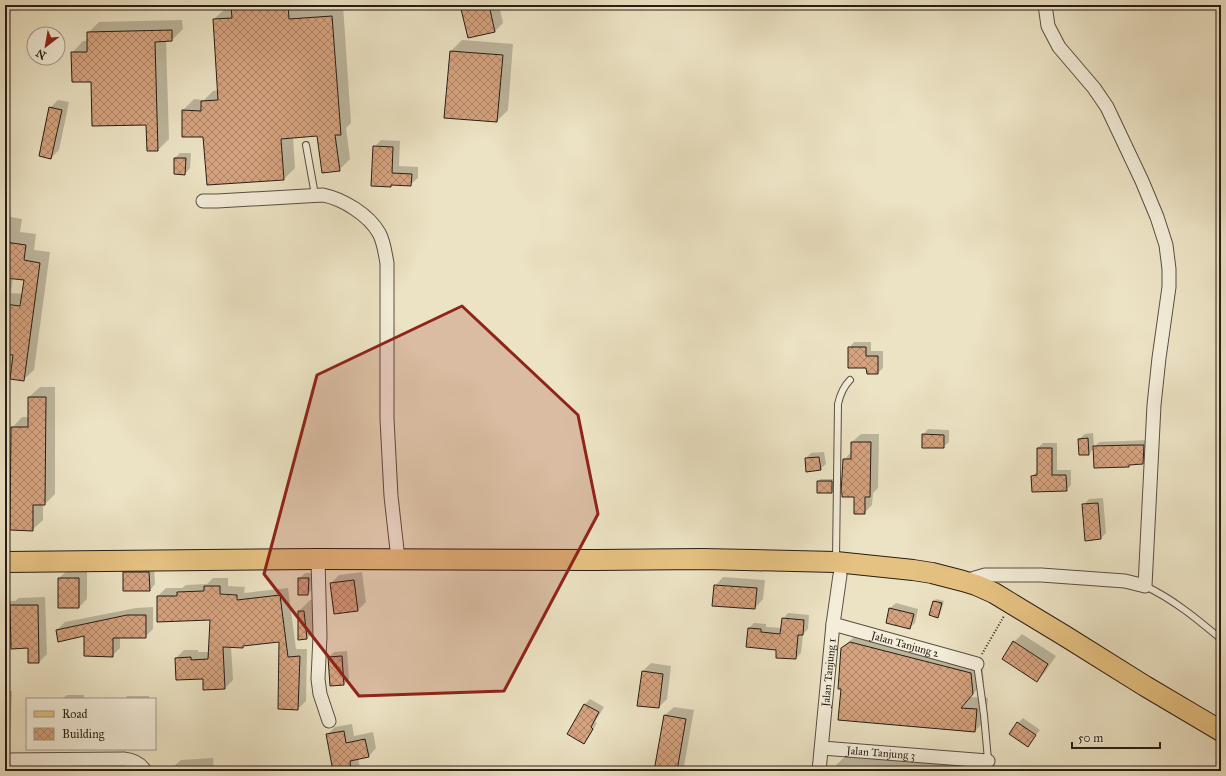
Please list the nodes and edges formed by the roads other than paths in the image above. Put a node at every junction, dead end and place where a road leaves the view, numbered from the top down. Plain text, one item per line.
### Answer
1 (1044, 5) edge
2 (306, 145) dead end
3 (315, 195) junction
4 (203, 200) dead end
5 (850, 380) dead end
6 (318, 559) junction
7 (398, 559) junction
8 (476, 560) junction
9 (5, 562) edge
10 (838, 569) junction
11 (963, 581) junction
12 (1145, 586) junction
13 (833, 624) junction
14 (1221, 639) edge
15 (976, 664) joint
16 (1145, 686) junction
17 (329, 721) dead end
18 (1220, 731) edge
19 (822, 748) junction
20 (5, 760) edge
21 (989, 766) edge
22 (145, 771) edge
23 (819, 771) edge

1 - 12 street
2 - 3 lane
3 - 4 street
3 - 7 street
5 - 10 lane
6 - 7 main road
6 - 9 main road
6 - 17 street
7 - 8 main road
8 - 10 main road
8 - 10 main road
10 - 11 main road
10 - 13 street, Jalan Tanjung 1
10 - 16 main road
11 - 12 street
11 - 16 main road
12 - 14 lane
13 - 15 street, Jalan Tanjung 2
13 - 19 street, Jalan Tanjung 1
15 - 21 lane
16 - 18 main road
19 - 21 street, Jalan Tanjung 3
19 - 23 street, Jalan Tanjung 1
20 - 22 street

